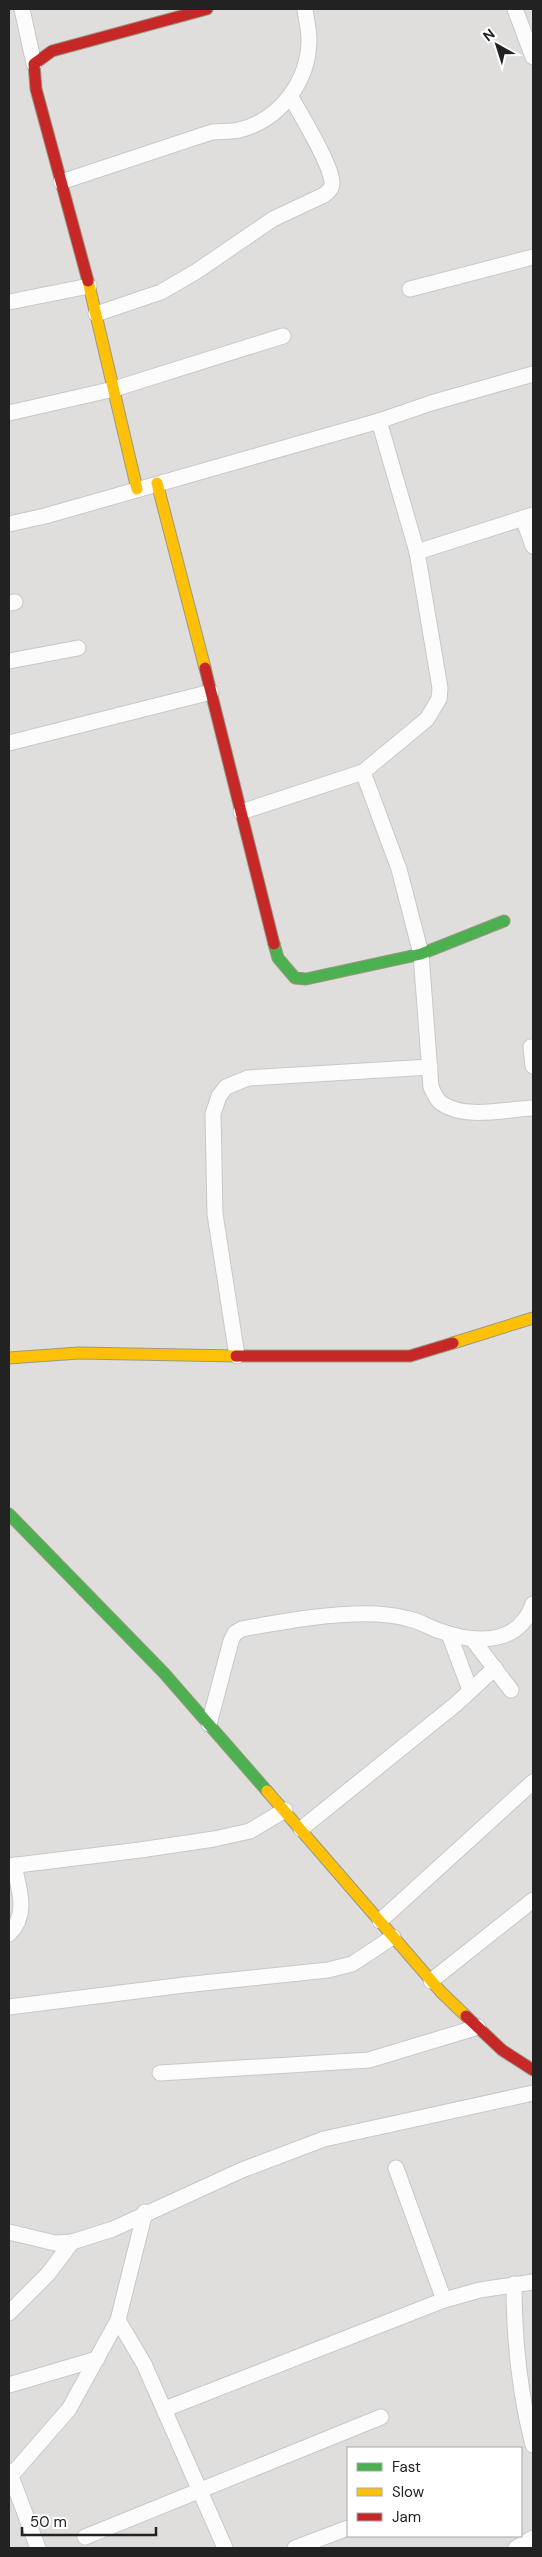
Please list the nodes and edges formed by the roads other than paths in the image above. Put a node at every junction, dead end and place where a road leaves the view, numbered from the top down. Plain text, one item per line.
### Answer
1 (22, 9) edge
2 (207, 9) edge
3 (305, 9) edge
4 (515, 9) edge
5 (533, 57) edge
6 (34, 64) junction
7 (290, 97) junction
8 (61, 182) junction
9 (533, 257) edge
10 (89, 286) junction
11 (410, 289) dead end
12 (9, 302) edge
13 (96, 314) junction
14 (283, 336) dead end
15 (533, 374) edge
16 (114, 389) junction
17 (9, 413) edge
18 (379, 421) junction
19 (157, 483) junction
20 (137, 488) junction
21 (528, 516) edge
22 (9, 524) edge
23 (533, 546) edge
24 (417, 552) junction
25 (78, 648) dead end
26 (9, 661) edge
27 (211, 692) junction
28 (9, 743) edge
29 (363, 772) junction
30 (241, 812) junction
31 (504, 921) dead end
32 (420, 954) junction
33 (531, 1047) dead end
34 (533, 1066) edge
35 (430, 1067) junction
36 (533, 1108) edge
37 (533, 1318) edge
38 (237, 1356) junction
39 (9, 1358) edge
40 (9, 1514) edge
41 (533, 1604) edge
42 (449, 1634) junction
43 (473, 1640) junction
44 (495, 1668) junction
45 (470, 1690) junction
46 (511, 1690) dead end
47 (209, 1724) junction
48 (533, 1782) edge
49 (285, 1810) junction
50 (302, 1830) junction
51 (11, 1866) edge
52 (533, 1900) edge
53 (380, 1921) junction
54 (9, 1934) edge
55 (394, 1937) junction
56 (431, 1981) junction
57 (9, 2007) edge
58 (478, 2027) junction
59 (533, 2070) edge
60 (160, 2073) dead end
61 (533, 2093) edge
62 (396, 2168) dead end
63 (145, 2212) junction
64 (9, 2232) edge
65 (72, 2242) junction
66 (533, 2282) edge
67 (514, 2284) junction
68 (444, 2300) junction
69 (9, 2313) edge
70 (118, 2320) junction
71 (97, 2359) junction
72 (9, 2385) edge
73 (165, 2409) junction
74 (381, 2417) dead end
75 (533, 2444) edge
76 (9, 2475) edge
77 (201, 2491) junction
78 (347, 2528) edge
79 (85, 2537) dead end
80 (533, 2538) edge
81 (38, 2548) edge
82 (225, 2548) edge
83 (295, 2548) edge
84 (516, 2548) edge

1 - 6 street
2 - 6 street
3 - 7 street
4 - 5 street
6 - 8 street
7 - 8 street
7 - 13 street
8 - 10 street
9 - 11 street
10 - 12 street
10 - 13 street
13 - 16 street
14 - 16 street
15 - 18 street
16 - 17 street
16 - 20 street
18 - 19 street
18 - 24 street
19 - 20 street
19 - 27 street
20 - 22 street
21 - 23 street
21 - 24 street
24 - 29 street
25 - 26 street
27 - 28 street
27 - 30 street
29 - 30 street
29 - 32 street
30 - 32 street
31 - 32 street
32 - 35 street
33 - 34 street
35 - 36 street
35 - 38 street
37 - 38 street
38 - 39 street
40 - 47 street
41 - 43 street
42 - 43 street
42 - 45 street
42 - 47 street
43 - 44 street
44 - 45 street
44 - 46 street
45 - 50 street
47 - 49 street
48 - 53 street
49 - 50 street
49 - 51 street
50 - 53 street
51 - 54 street
52 - 56 street
53 - 55 street
55 - 56 street
55 - 57 street
56 - 58 street
58 - 59 street
58 - 60 street
61 - 63 street
62 - 68 street
63 - 65 street
63 - 70 street
64 - 65 street
65 - 69 street
66 - 67 street
67 - 68 street
67 - 75 street
68 - 73 street
70 - 71 street
70 - 73 street
71 - 72 street
71 - 76 street
73 - 77 street
74 - 77 street
76 - 81 street
77 - 79 street
77 - 82 street
78 - 83 street
80 - 84 street

